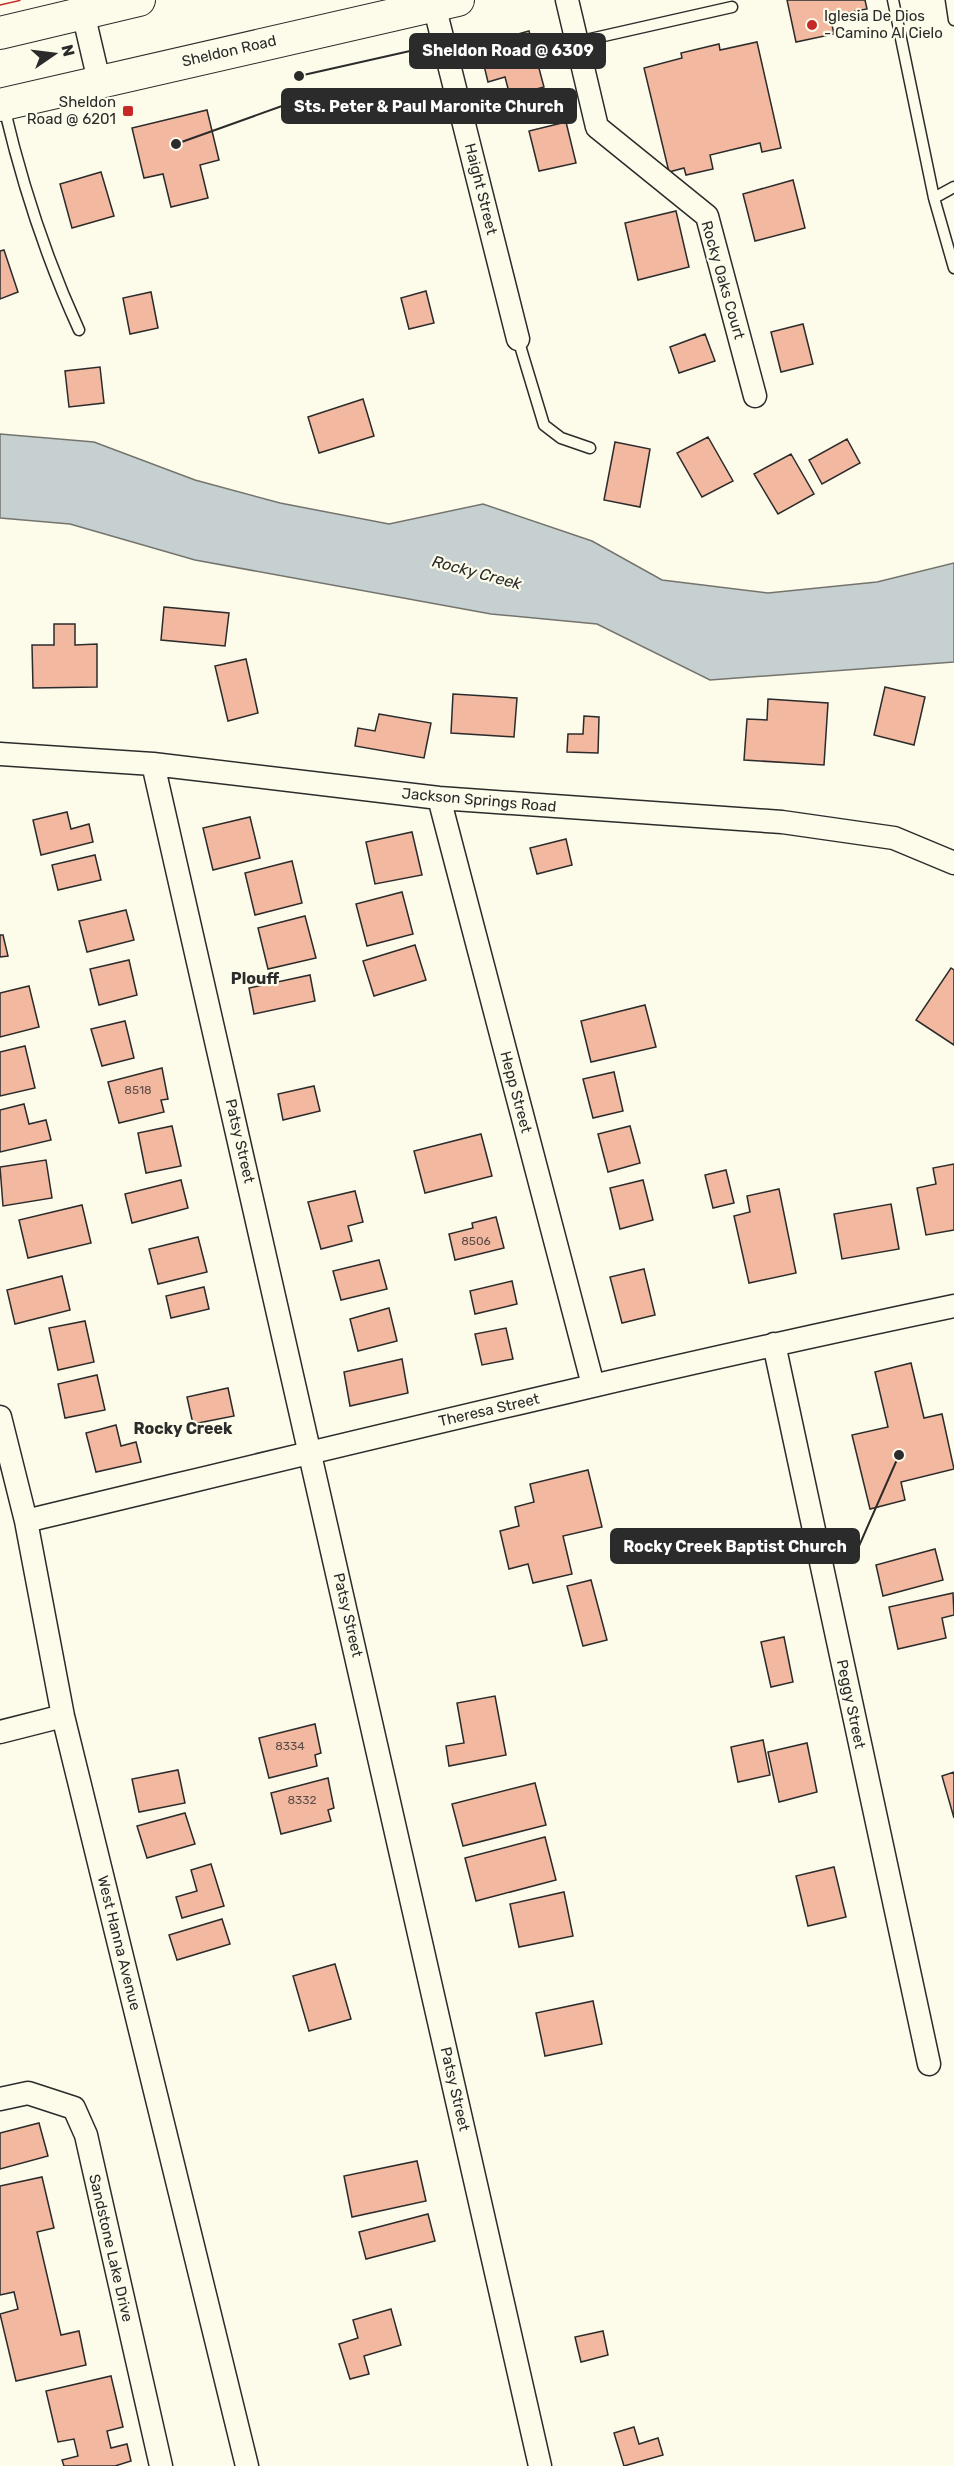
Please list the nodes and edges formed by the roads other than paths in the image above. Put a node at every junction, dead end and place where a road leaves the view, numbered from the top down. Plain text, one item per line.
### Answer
1 (139, 0) edge
2 (567, 0) edge
3 (893, 0) edge
4 (951, 0) edge
5 (446, 3) edge
6 (81, 7) edge
7 (732, 7) dead end
8 (954, 20) edge
9 (0, 33) edge
10 (577, 42) junction
11 (99, 81) junction
12 (2, 104) edge
13 (954, 187) edge
14 (934, 198) junction
15 (954, 268) edge
16 (79, 330) dead end
17 (518, 339) joint
18 (755, 396) dead end
19 (590, 448) dead end
20 (0, 754) edge
21 (153, 764) junction
22 (439, 798) junction
23 (954, 862) edge
24 (954, 1306) edge
25 (774, 1344) junction
26 (593, 1385) junction
27 (0, 1417) edge
28 (311, 1453) junction
29 (26, 1521) junction
30 (63, 1716) junction
31 (0, 1732) edge
32 (929, 2064) dead end
33 (0, 2099) edge
34 (160, 2466) edge
35 (247, 2466) edge
36 (540, 2466) edge

1 - 6 main road
2 - 10 street, Rocky Oaks Court
3 - 14 lane
4 - 8 lane
5 - 11 main road, Sheldon Road
5 - 17 street, Haight Street
6 - 9 main road
6 - 11 street
7 - 10 lane
10 - 18 street, Rocky Oaks Court
11 - 12 main road, Sheldon Road
12 - 16 lane
13 - 14 lane
14 - 15 lane
17 - 19 lane
20 - 21 street, Jackson Springs Road
21 - 22 street, Jackson Springs Road
21 - 28 street, Patsy Street
22 - 23 street, Jackson Springs Road
22 - 26 street, Hepp Street
24 - 25 street, Theresa Street
25 - 26 street, Theresa Street
25 - 32 street, Peggy Street
26 - 28 street, Theresa Street
27 - 29 street, West Hanna Avenue
28 - 29 street, Theresa Street
28 - 36 street, Patsy Street
29 - 30 street, West Hanna Avenue
30 - 31 street
30 - 35 street, West Hanna Avenue
33 - 34 street, Sandstone Lake Drive

